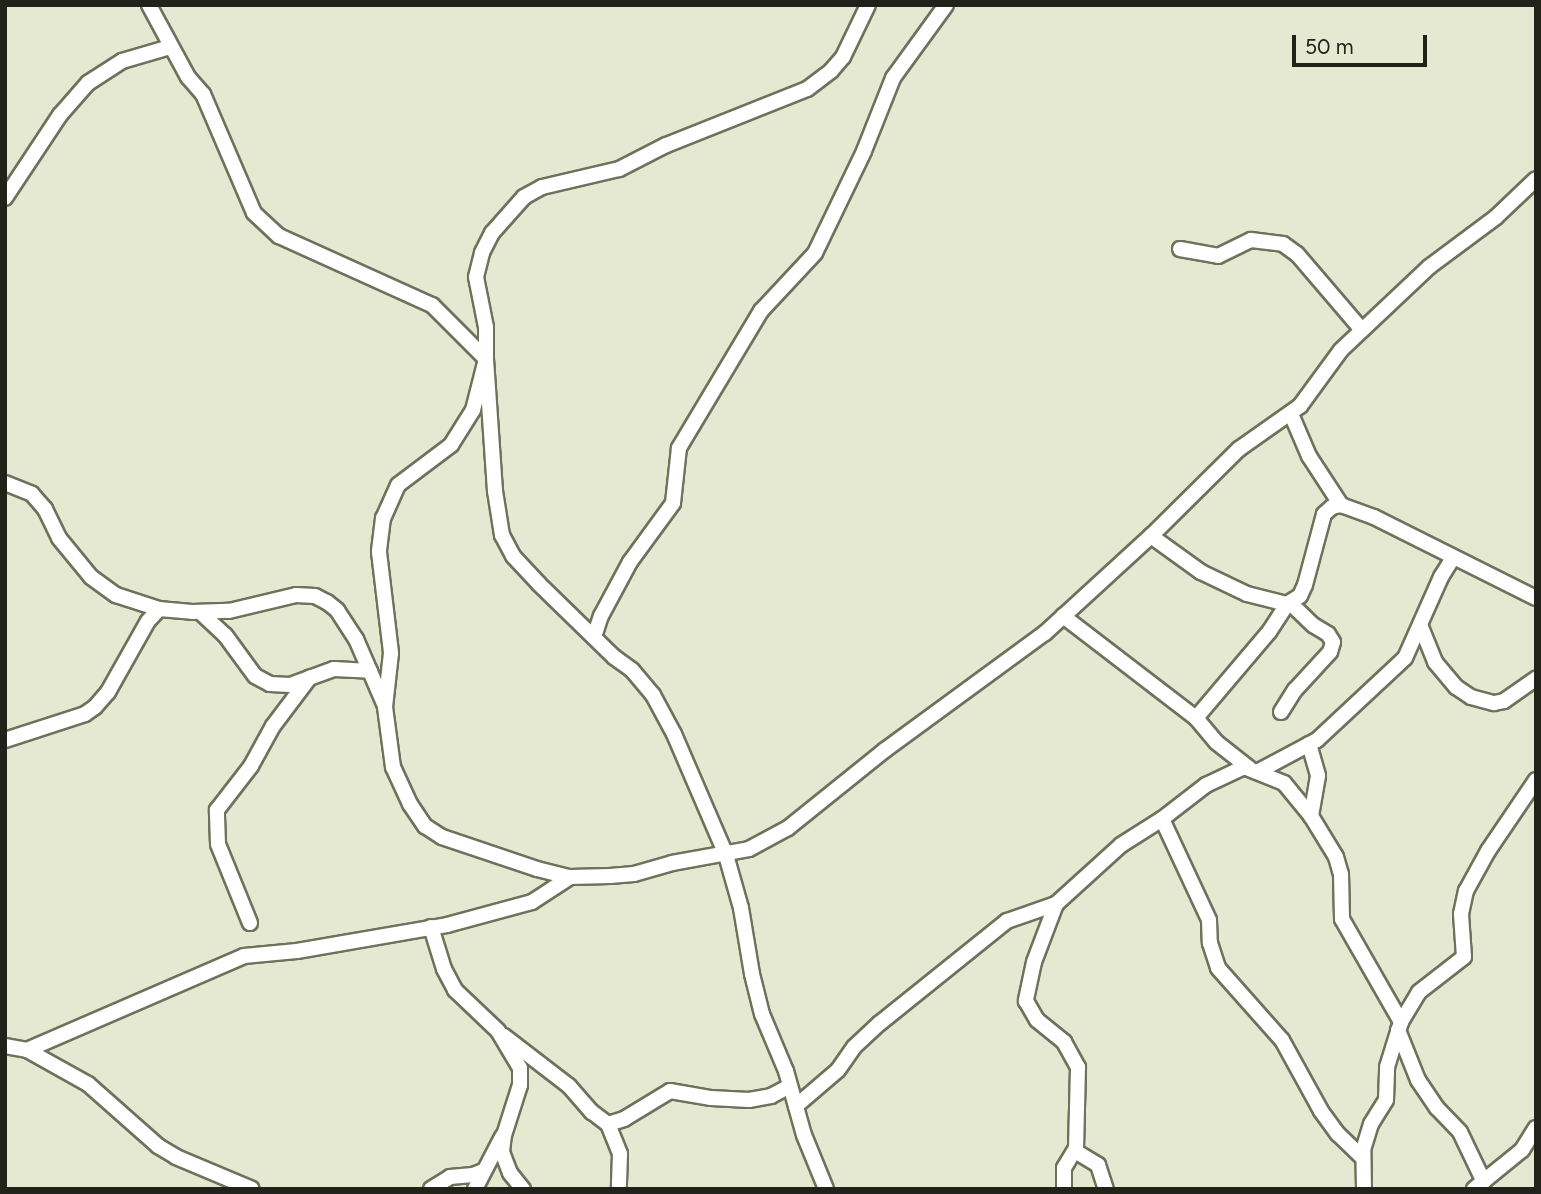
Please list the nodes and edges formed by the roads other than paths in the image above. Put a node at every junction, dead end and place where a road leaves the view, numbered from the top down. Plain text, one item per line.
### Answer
1 (149, 5) edge
2 (854, 5) edge
3 (868, 5) edge
4 (946, 5) edge
5 (855, 36) junction
6 (170, 47) junction
7 (1534, 184) edge
8 (5, 198) edge
9 (1180, 249) dead end
10 (1362, 330) junction
11 (486, 359) junction
12 (1291, 414) junction
13 (5, 483) edge
14 (1341, 505) junction
15 (1151, 536) junction
16 (1453, 558) junction
17 (1536, 598) edge
18 (1289, 604) junction
19 (159, 609) junction
20 (200, 612) junction
21 (1063, 616) junction
22 (1421, 627) junction
23 (594, 637) junction
24 (370, 671) junction
25 (310, 677) junction
26 (1536, 679) edge
27 (385, 707) junction
28 (1282, 712) dead end
29 (1196, 718) junction
30 (5, 740) edge
31 (1309, 744) junction
32 (1254, 769) junction
33 (1536, 780) edge
34 (1311, 816) junction
35 (1162, 819) junction
36 (726, 855) junction
37 (570, 877) junction
38 (1056, 904) junction
39 (250, 923) dead end
40 (431, 927) junction
41 (1400, 1026) junction
42 (498, 1031) junction
43 (5, 1046) edge
44 (27, 1050) junction
45 (790, 1086) junction
46 (796, 1106) junction
47 (608, 1124) junction
48 (1536, 1128) edge
49 (505, 1133) junction
50 (1075, 1151) junction
51 (1363, 1158) junction
52 (483, 1171) junction
53 (1479, 1185) edge
54 (252, 1189) edge
55 (431, 1189) edge
56 (475, 1189) edge
57 (523, 1189) edge
58 (619, 1189) edge
59 (826, 1189) edge
60 (1064, 1189) edge
61 (1106, 1189) edge
62 (1364, 1189) edge

1 - 6 street
2 - 5 street
3 - 5 street
4 - 23 street
5 - 11 street
6 - 8 street
6 - 11 street
7 - 10 street
9 - 10 street
10 - 12 street
11 - 23 street
11 - 27 street
12 - 14 street
12 - 15 street
13 - 19 street
14 - 16 street
14 - 18 street
15 - 18 street
15 - 21 street
16 - 17 street
16 - 22 street
18 - 28 street
18 - 29 street
19 - 20 street
19 - 30 street
20 - 24 street
20 - 25 street
21 - 29 street
21 - 36 street
22 - 26 street
22 - 31 street
23 - 36 street
24 - 25 street
24 - 27 street
25 - 39 street
27 - 37 street
29 - 32 street
31 - 32 street
31 - 34 street
32 - 34 street
32 - 35 street
33 - 41 street
34 - 41 street
35 - 38 street
35 - 51 street
36 - 37 street
36 - 45 street
37 - 40 street
38 - 46 street
38 - 50 street
40 - 42 street
40 - 44 street
41 - 51 street
41 - 53 street
42 - 47 street
42 - 49 street
43 - 44 street
44 - 54 street
45 - 46 street
45 - 47 street
46 - 59 street
47 - 58 street
48 - 53 street
49 - 52 street
49 - 57 street
50 - 60 street
50 - 61 street
51 - 62 street
52 - 55 street
52 - 56 street

